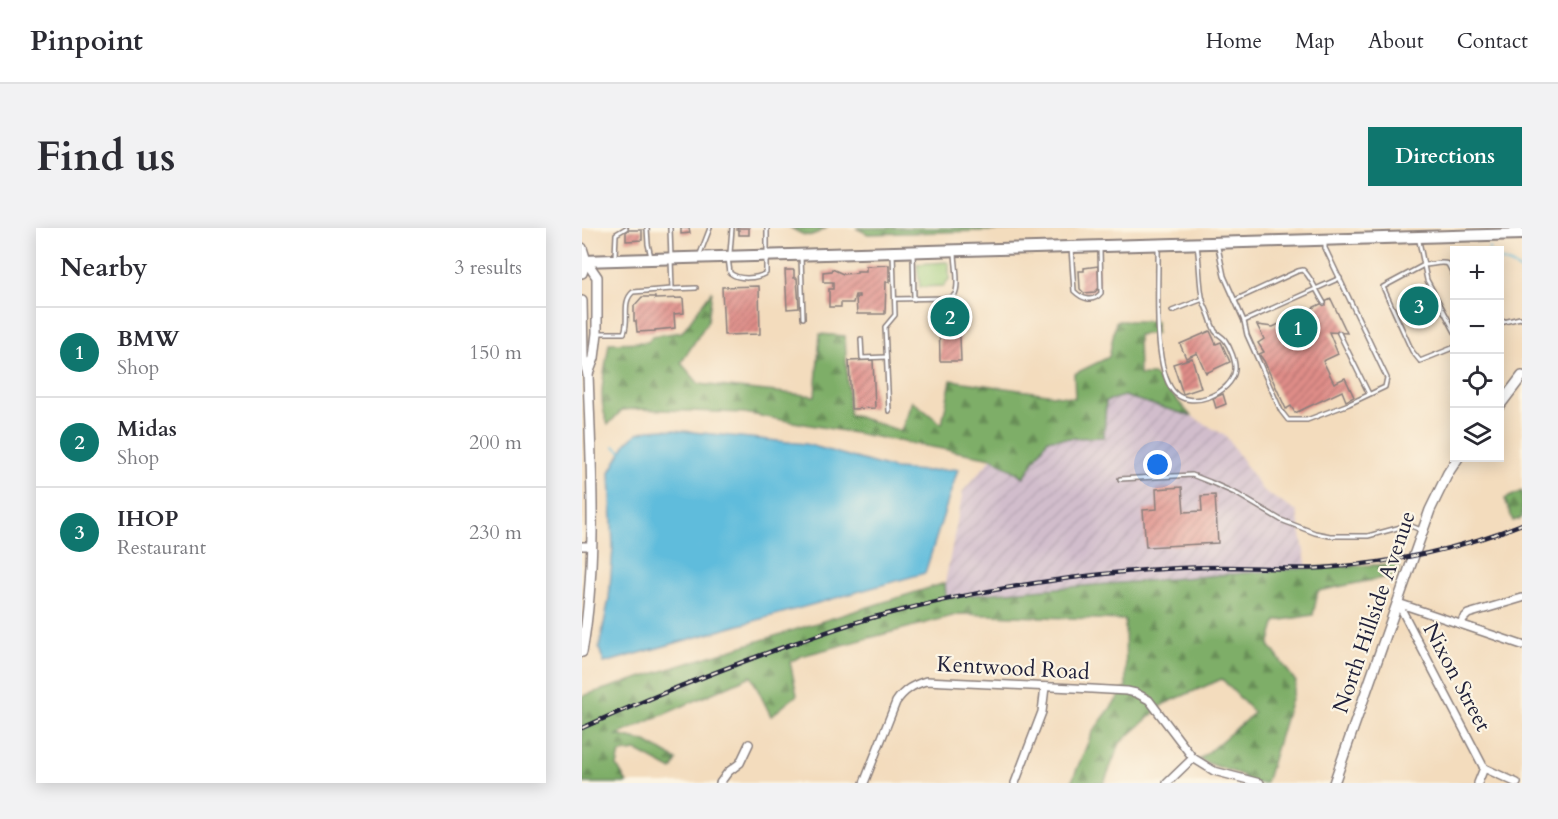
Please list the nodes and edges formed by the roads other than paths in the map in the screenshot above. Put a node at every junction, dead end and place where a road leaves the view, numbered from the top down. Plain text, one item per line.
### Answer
1 (626, 228) edge
2 (647, 228) edge
3 (670, 228) edge
4 (710, 228) edge
5 (732, 228) edge
6 (767, 228) edge
7 (1522, 234) edge
8 (1418, 236) junction
9 (1325, 239) junction
10 (1197, 243) junction
11 (1217, 243) junction
12 (1157, 244) junction
13 (1100, 245) junction
14 (1071, 246) junction
15 (582, 248) edge
16 (954, 250) junction
17 (913, 251) junction
18 (893, 252) junction
19 (801, 254) junction
20 (766, 255) junction
21 (729, 256) junction
22 (699, 257) junction
23 (671, 258) junction
24 (651, 259) junction
25 (615, 260) junction
26 (584, 261) edge
27 (1424, 265) junction
28 (1450, 268) edge
29 (582, 273) edge
30 (1340, 278) junction
31 (696, 288) dead end
32 (672, 289) junction
33 (1315, 289) junction
34 (895, 299) junction
35 (914, 299) junction
36 (1203, 299) junction
37 (1235, 300) junction
38 (582, 301) edge
39 (1324, 303) dead end
40 (1172, 311) dead end
41 (803, 318) dead end
42 (1522, 319) edge
43 (1244, 321) junction
44 (1504, 322) edge
45 (1450, 323) edge
46 (597, 333) junction
47 (1339, 333) dead end
48 (861, 339) dead end
49 (1450, 350) edge
50 (886, 357) junction
51 (588, 374) junction
52 (1522, 376) edge
53 (1369, 395) junction
54 (1504, 400) edge
55 (889, 411) dead end
56 (586, 414) edge
57 (1456, 462) edge
58 (1120, 479) dead end
59 (1423, 530) junction
60 (582, 546) edge
61 (592, 546) junction
62 (587, 561) edge
63 (1522, 598) edge
64 (1398, 603) junction
65 (1461, 624) junction
66 (1522, 645) edge
67 (583, 647) edge
68 (1045, 687) junction
69 (749, 744) dead end
70 (1193, 758) junction
71 (1484, 768) junction
72 (720, 783) edge
73 (864, 783) edge
74 (1015, 783) edge
75 (1167, 783) edge
76 (1260, 783) edge
77 (1334, 783) edge
78 (1478, 783) edge
79 (1517, 783) edge

1 - 25 lane
2 - 24 lane
3 - 23 lane
4 - 22 lane
5 - 21 lane
6 - 20 lane
7 - 8 main road
8 - 9 main road
8 - 27 lane
9 - 11 main road
9 - 30 lane
10 - 11 main road
10 - 12 main road
10 - 36 lane
11 - 37 lane
12 - 13 main road
12 - 36 lane
13 - 14 main road
13 - 14 lane
14 - 16 main road
15 - 26 main road
16 - 17 main road
16 - 35 lane
17 - 18 main road
17 - 35 lane
18 - 19 main road
18 - 34 lane
19 - 20 main road
19 - 41 lane
20 - 21 main road
20 - 21 lane
21 - 22 main road
22 - 23 main road
23 - 24 main road
23 - 32 lane
24 - 25 main road
25 - 26 main road
26 - 29 main road
26 - 46 main road
27 - 28 lane
27 - 45 lane
27 - 49 lane
30 - 33 lane
30 - 53 lane
31 - 32 lane
32 - 46 lane
33 - 37 lane
33 - 39 lane
33 - 43 lane
34 - 35 lane
34 - 50 lane
36 - 40 lane
37 - 43 lane
38 - 51 main road
42 - 44 lane
43 - 53 lane
46 - 51 main road
47 - 53 lane
48 - 50 lane
50 - 55 lane
51 - 56 main road
52 - 54 main road
56 - 61 main road
57 - 59 main road, North Hillside Avenue
58 - 59 lane
59 - 64 main road, North Hillside Avenue
60 - 61 street
61 - 62 main road
62 - 67 main road
63 - 65 street
64 - 65 street
64 - 71 street, Nixon Street
64 - 77 main road, North Hillside Avenue
65 - 66 street
68 - 70 street, Kentwood Road
68 - 73 street, Kentwood Road
68 - 74 street
69 - 72 street
70 - 75 street
70 - 76 street, Kentwood Road
71 - 78 street
71 - 79 street

